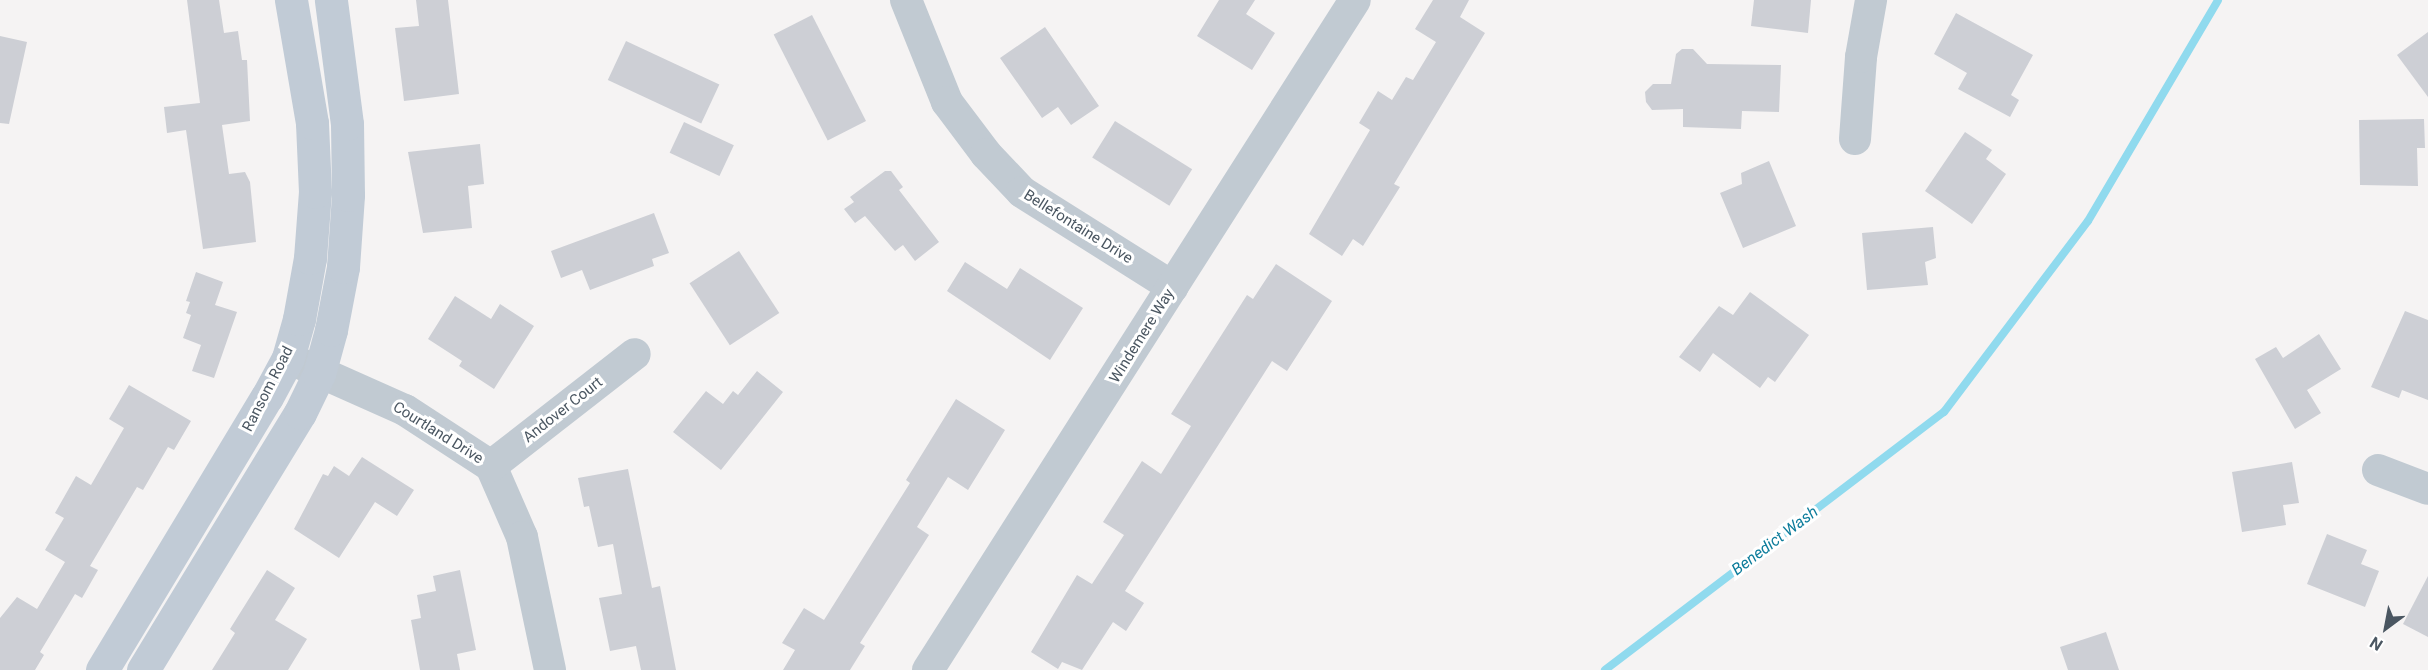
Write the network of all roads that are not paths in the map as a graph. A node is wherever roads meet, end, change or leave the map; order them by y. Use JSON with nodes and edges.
{"nodes":[{"id":1,"x":291,"y":0,"type":"edge"},
{"id":2,"x":331,"y":0,"type":"edge"},
{"id":3,"x":906,"y":0,"type":"edge"},
{"id":4,"x":1355,"y":0,"type":"edge"},
{"id":5,"x":1871,"y":0,"type":"edge"},
{"id":6,"x":1855,"y":140,"type":"dead end"},
{"id":7,"x":1173,"y":287,"type":"junction"},
{"id":8,"x":635,"y":354,"type":"dead end"},
{"id":9,"x":288,"y":358,"type":"junction"},
{"id":10,"x":319,"y":374,"type":"junction"},
{"id":11,"x":491,"y":466,"type":"junction"},
{"id":12,"x":2378,"y":470,"type":"dead end"},
{"id":13,"x":2428,"y":489,"type":"edge"},
{"id":14,"x":102,"y":670,"type":"edge"},
{"id":15,"x":143,"y":670,"type":"edge"},
{"id":16,"x":550,"y":670,"type":"edge"},
{"id":17,"x":928,"y":670,"type":"edge"}],
"edges":[{"from":1,"to":9,"type":"street","name":"Ransom Road"},
{"from":2,"to":10,"type":"street"},
{"from":3,"to":7,"type":"street","name":"Bellefontaine Drive"},
{"from":4,"to":7,"type":"street","name":"Windemere Way"},
{"from":5,"to":6,"type":"street"},
{"from":7,"to":17,"type":"street","name":"Windemere Way"},
{"from":8,"to":11,"type":"street","name":"Andover Court"},
{"from":9,"to":10,"type":"street","name":"Courtland Drive"},
{"from":9,"to":14,"type":"street","name":"Ransom Road"},
{"from":10,"to":11,"type":"street","name":"Courtland Drive"},
{"from":10,"to":15,"type":"street"},
{"from":11,"to":16,"type":"street","name":"Courtland Drive"},
{"from":12,"to":13,"type":"street"}]}
